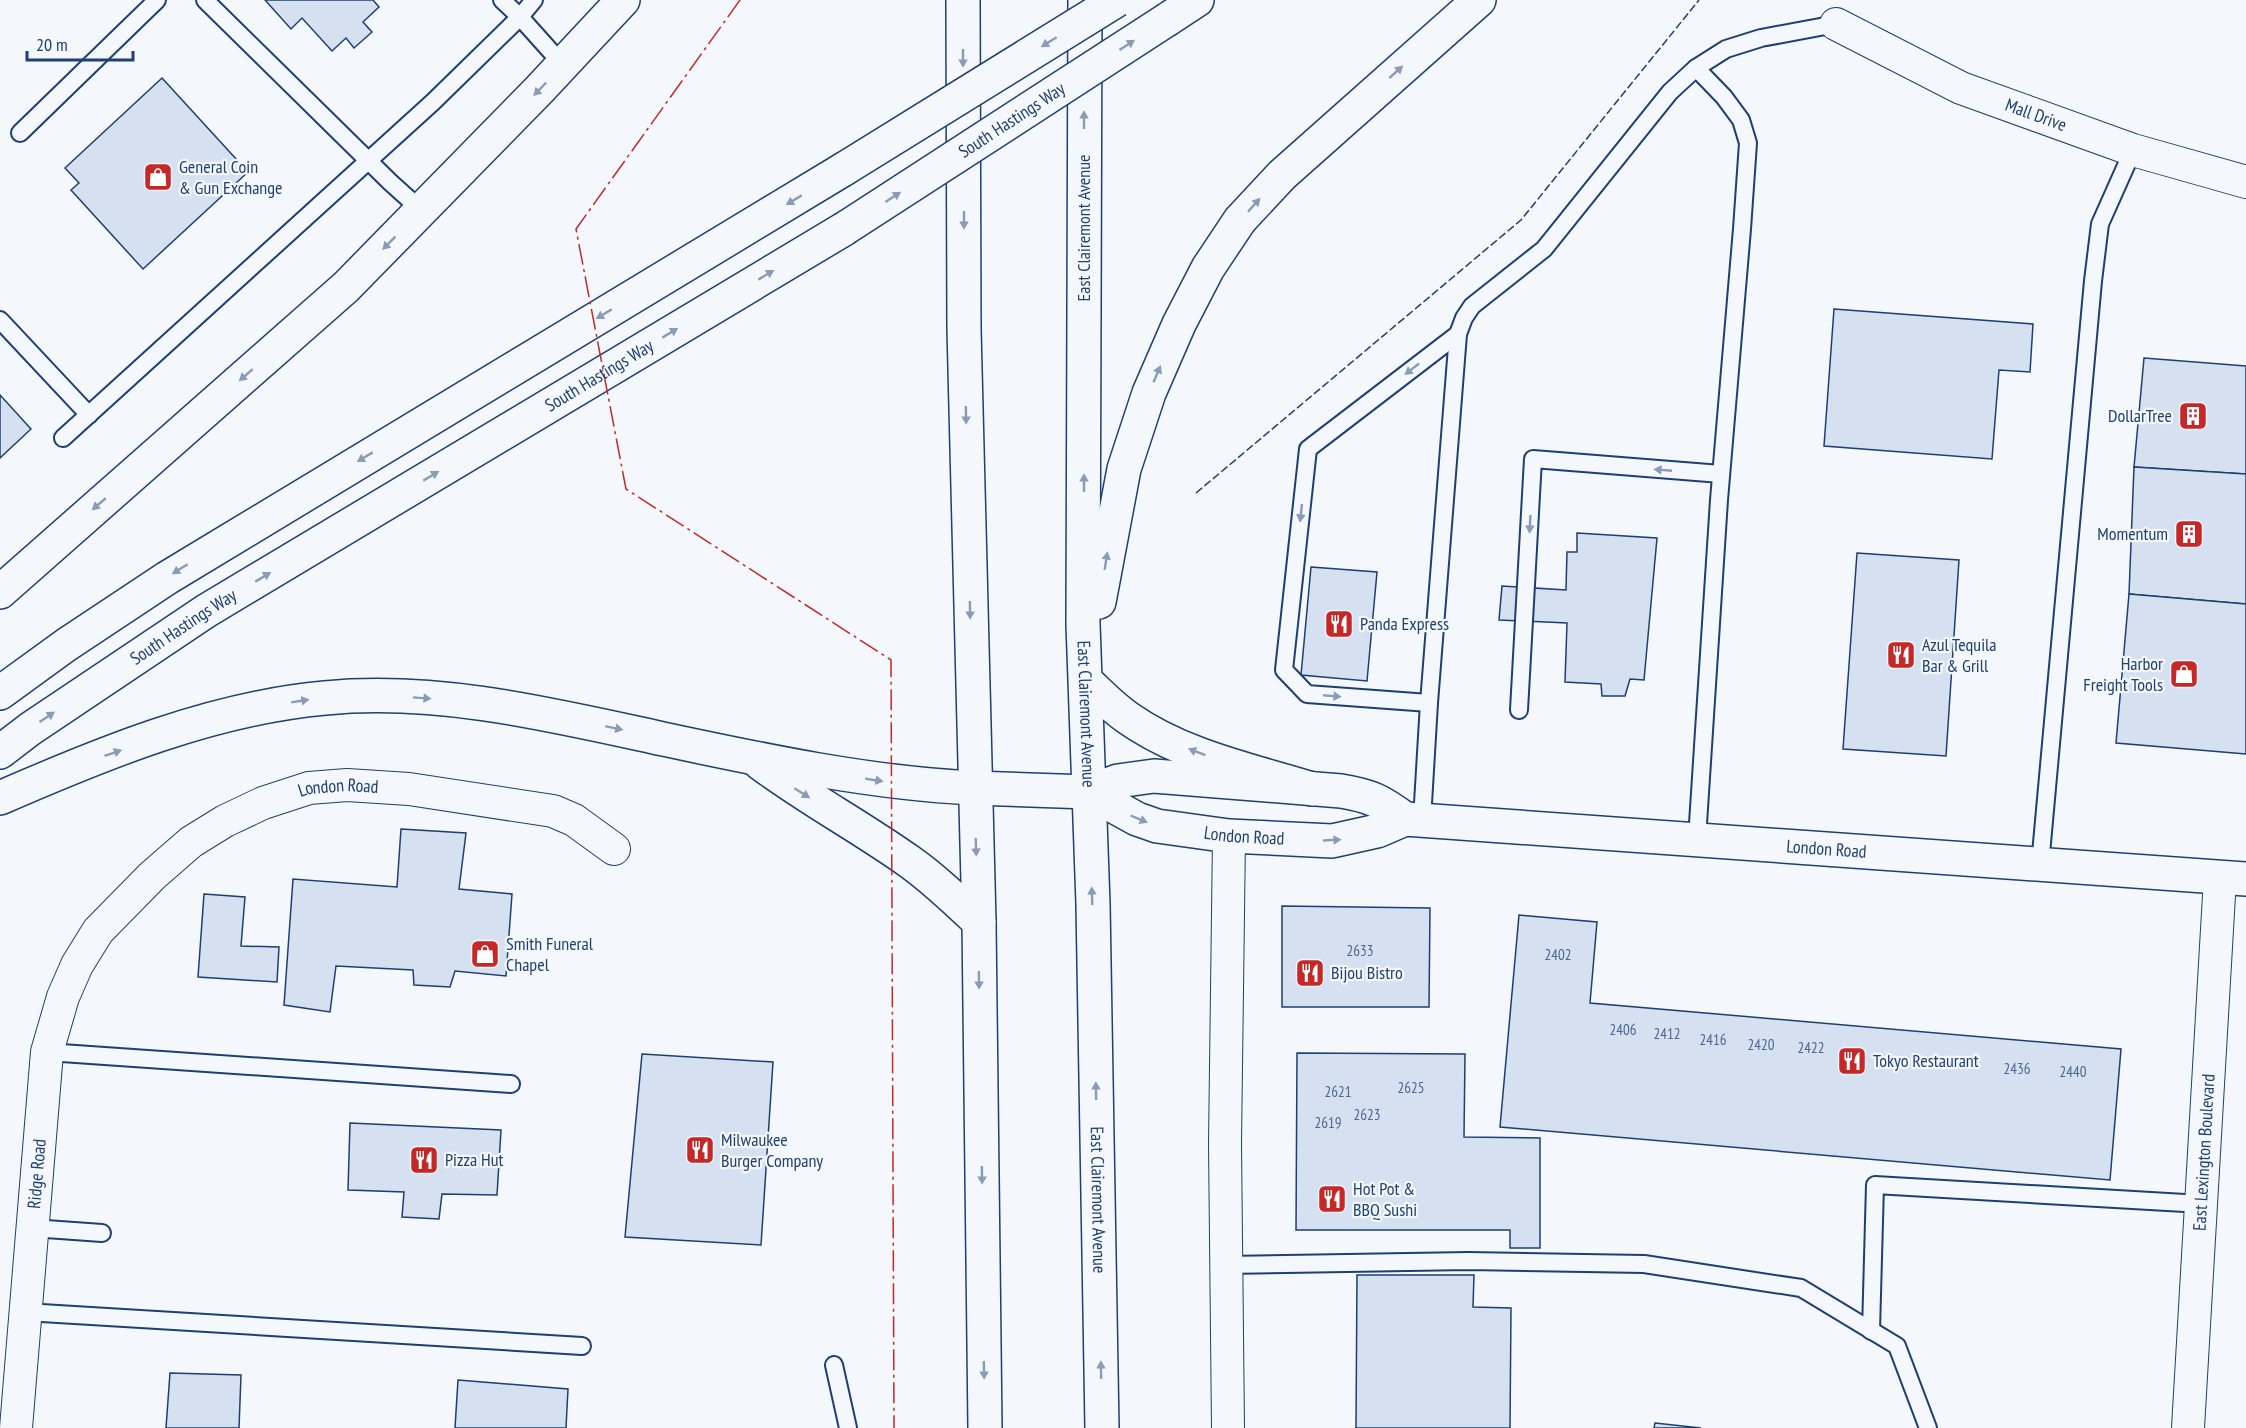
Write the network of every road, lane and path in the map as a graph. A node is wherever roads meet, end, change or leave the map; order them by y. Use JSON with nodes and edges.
{"nodes":[{"id":1,"x":157,"y":0,"type":"edge"},
{"id":2,"x":205,"y":0,"type":"edge"},
{"id":3,"x":502,"y":0,"type":"edge"},
{"id":4,"x":534,"y":0,"type":"edge"},
{"id":5,"x":623,"y":0,"type":"edge"},
{"id":6,"x":963,"y":0,"type":"edge"},
{"id":7,"x":1085,"y":0,"type":"edge"},
{"id":8,"x":1117,"y":0,"type":"edge"},
{"id":9,"x":1197,"y":0,"type":"edge"},
{"id":10,"x":1479,"y":0,"type":"edge"},
{"id":11,"x":520,"y":17,"type":"junction"},
{"id":12,"x":1836,"y":24,"type":"joint"},
{"id":13,"x":563,"y":65,"type":"junction"},
{"id":14,"x":1696,"y":68,"type":"junction"},
{"id":15,"x":20,"y":133,"type":"dead end"},
{"id":16,"x":2133,"y":150,"type":"junction"},
{"id":17,"x":368,"y":161,"type":"junction"},
{"id":18,"x":2246,"y":182,"type":"edge"},
{"id":19,"x":422,"y":210,"type":"junction"},
{"id":20,"x":0,"y":320,"type":"edge"},
{"id":21,"x":1458,"y":334,"type":"junction"},
{"id":22,"x":89,"y":415,"type":"junction"},
{"id":23,"x":63,"y":438,"type":"dead end"},
{"id":24,"x":1721,"y":474,"type":"junction"},
{"id":25,"x":0,"y":592,"type":"edge"},
{"id":26,"x":1086,"y":681,"type":"junction"},
{"id":27,"x":0,"y":693,"type":"edge"},
{"id":28,"x":1429,"y":704,"type":"junction"},
{"id":29,"x":1519,"y":710,"type":"dead end"},
{"id":30,"x":0,"y":752,"type":"edge"},
{"id":31,"x":754,"y":759,"type":"junction"},
{"id":32,"x":974,"y":788,"type":"junction"},
{"id":33,"x":1312,"y":789,"type":"junction"},
{"id":34,"x":1088,"y":792,"type":"junction"},
{"id":35,"x":0,"y":798,"type":"edge"},
{"id":36,"x":1414,"y":819,"type":"junction"},
{"id":37,"x":1229,"y":836,"type":"junction"},
{"id":38,"x":1697,"y":839,"type":"junction"},
{"id":39,"x":614,"y":849,"type":"dead end"},
{"id":40,"x":2040,"y":865,"type":"junction"},
{"id":41,"x":2233,"y":878,"type":"edge"},
{"id":42,"x":979,"y":922,"type":"junction"},
{"id":43,"x":98,"y":931,"type":"joint"},
{"id":44,"x":46,"y":1052,"type":"junction"},
{"id":45,"x":511,"y":1084,"type":"dead end"},
{"id":46,"x":2202,"y":1204,"type":"junction"},
{"id":47,"x":32,"y":1228,"type":"junction"},
{"id":48,"x":102,"y":1233,"type":"dead end"},
{"id":49,"x":1225,"y":1265,"type":"junction"},
{"id":50,"x":25,"y":1312,"type":"junction"},
{"id":51,"x":1871,"y":1331,"type":"junction"},
{"id":52,"x":0,"y":1335,"type":"edge"},
{"id":53,"x":582,"y":1346,"type":"dead end"},
{"id":54,"x":834,"y":1365,"type":"dead end"},
{"id":55,"x":16,"y":1428,"type":"edge"},
{"id":56,"x":848,"y":1428,"type":"edge"},
{"id":57,"x":985,"y":1428,"type":"edge"},
{"id":58,"x":1102,"y":1428,"type":"edge"},
{"id":59,"x":1228,"y":1428,"type":"edge"},
{"id":60,"x":1928,"y":1428,"type":"edge"},
{"id":61,"x":2188,"y":1428,"type":"edge"}],
"edges":[{"from":1,"to":15,"type":"lane"},
{"from":2,"to":17,"type":"lane"},
{"from":3,"to":11,"type":"lane"},
{"from":4,"to":11,"type":"lane"},
{"from":5,"to":13,"type":"main road"},
{"from":6,"to":32,"type":"main road","one_way":true},
{"from":26,"to":7,"type":"main road","name":"East Clairemont Avenue","one_way":true},
{"from":8,"to":27,"type":"main road","one_way":true,"bridge":true},
{"from":30,"to":9,"type":"main road","name":"South Hastings Way","one_way":true,"bridge":true},
{"from":26,"to":10,"type":"main road","one_way":true},
{"from":11,"to":13,"type":"lane"},
{"from":11,"to":17,"type":"lane"},
{"from":12,"to":14,"type":"lane"},
{"from":12,"to":16,"type":"street","name":"Mall Drive"},
{"from":13,"to":19,"type":"main road","one_way":true},
{"from":14,"to":21,"type":"lane"},
{"from":14,"to":24,"type":"lane"},
{"from":16,"to":18,"type":"street","name":"Mall Drive"},
{"from":16,"to":40,"type":"lane"},
{"from":17,"to":19,"type":"lane"},
{"from":17,"to":22,"type":"lane"},
{"from":19,"to":25,"type":"main road","one_way":true},
{"from":20,"to":22,"type":"lane"},
{"from":21,"to":28,"type":"lane"},
{"from":21,"to":28,"type":"lane","one_way":true},
{"from":22,"to":23,"type":"lane"},
{"from":24,"to":29,"type":"lane","one_way":true},
{"from":24,"to":38,"type":"lane"},
{"from":33,"to":26,"type":"main road","one_way":true},
{"from":26,"to":34,"type":"main road","name":"East Clairemont Avenue"},
{"from":28,"to":36,"type":"lane"},
{"from":31,"to":32,"type":"main road","name":"London Road","one_way":true},
{"from":35,"to":31,"type":"main road","name":"London Road","one_way":true},
{"from":31,"to":42,"type":"main road","one_way":true},
{"from":32,"to":34,"type":"main road","name":"London Road"},
{"from":32,"to":42,"type":"main road","one_way":true},
{"from":33,"to":34,"type":"main road","name":"London Road"},
{"from":33,"to":36,"type":"main road","name":"London Road"},
{"from":34,"to":37,"type":"main road","name":"London Road","one_way":true},
{"from":58,"to":34,"type":"main road","name":"East Clairemont Avenue","one_way":true},
{"from":37,"to":36,"type":"main road","name":"London Road","one_way":true},
{"from":36,"to":38,"type":"main road","name":"London Road"},
{"from":37,"to":49,"type":"street"},
{"from":38,"to":40,"type":"main road","name":"London Road"},
{"from":39,"to":43,"type":"street","name":"London Road"},
{"from":40,"to":41,"type":"main road","name":"London Road"},
{"from":41,"to":46,"type":"street","name":"East Lexington Boulevard"},
{"from":42,"to":57,"type":"main road","one_way":true},
{"from":43,"to":44,"type":"street","name":"Ridge Road"},
{"from":44,"to":45,"type":"lane"},
{"from":44,"to":47,"type":"street","name":"Ridge Road"},
{"from":46,"to":51,"type":"lane"},
{"from":46,"to":61,"type":"street","name":"East Lexington Boulevard"},
{"from":47,"to":48,"type":"lane"},
{"from":47,"to":50,"type":"street","name":"Ridge Road"},
{"from":49,"to":51,"type":"lane"},
{"from":49,"to":59,"type":"street"},
{"from":50,"to":52,"type":"street"},
{"from":50,"to":53,"type":"lane"},
{"from":50,"to":55,"type":"street","name":"Ridge Road"},
{"from":51,"to":60,"type":"lane"},
{"from":54,"to":56,"type":"lane"}]}
